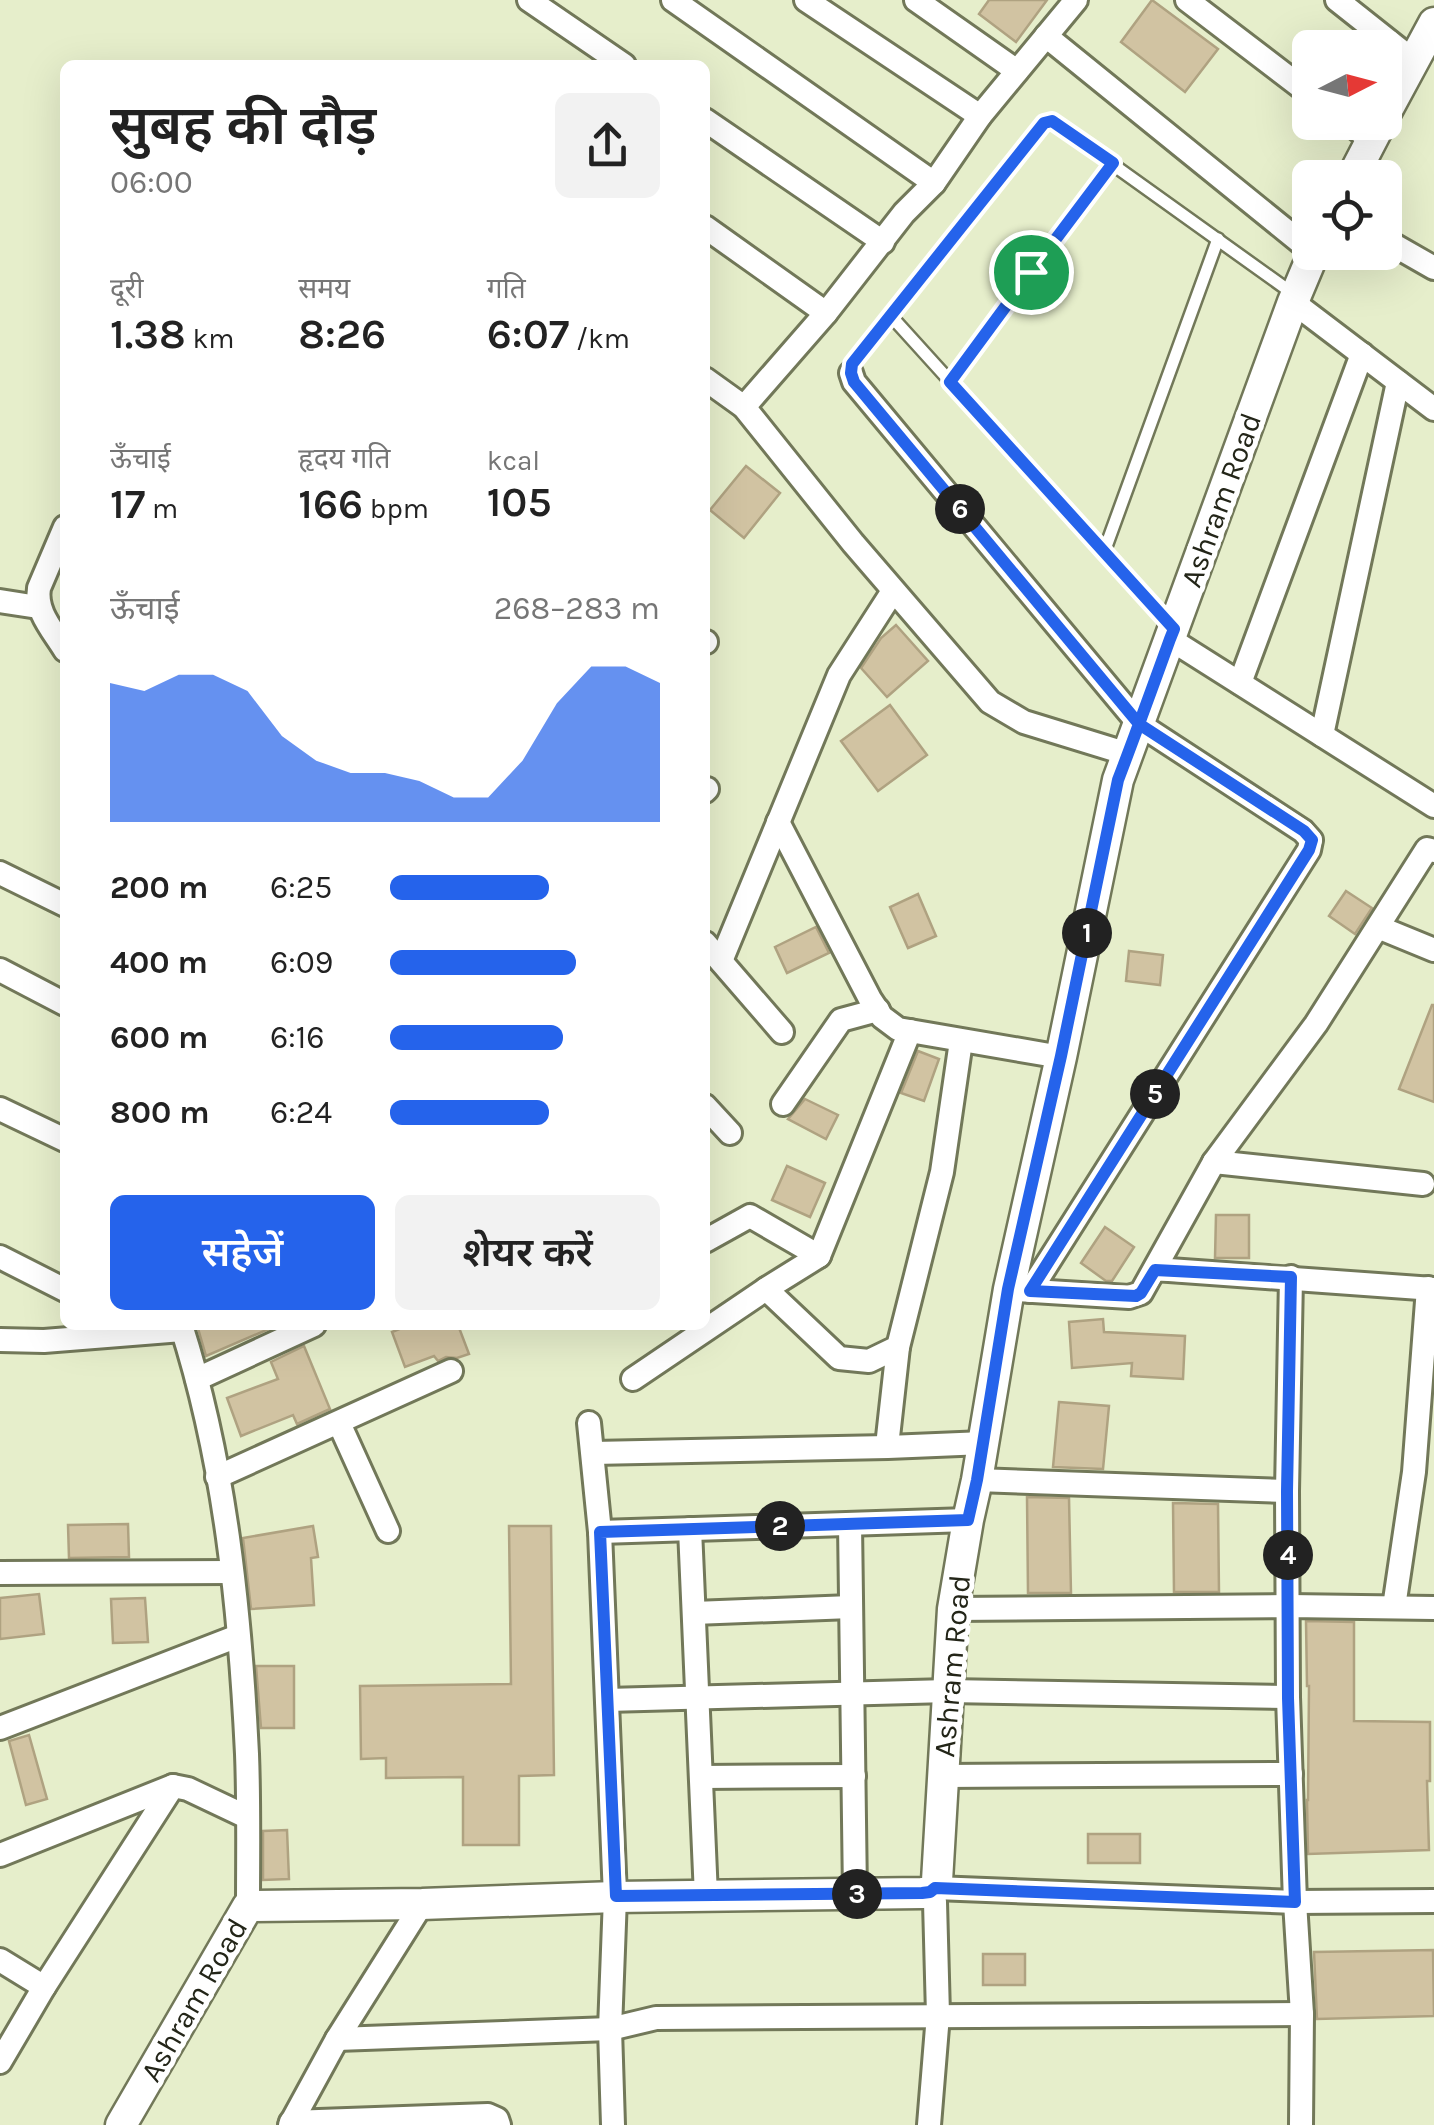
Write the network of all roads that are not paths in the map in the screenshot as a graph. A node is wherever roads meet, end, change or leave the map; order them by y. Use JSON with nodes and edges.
{"nodes":[{"id":1,"x":529,"y":0,"type":"edge"},
{"id":2,"x":673,"y":0,"type":"edge"},
{"id":3,"x":806,"y":0,"type":"edge"},
{"id":4,"x":916,"y":0,"type":"edge"},
{"id":5,"x":1076,"y":0,"type":"edge"},
{"id":6,"x":1186,"y":0,"type":"edge"},
{"id":7,"x":1338,"y":0,"type":"edge"},
{"id":8,"x":1434,"y":23,"type":"edge"},
{"id":9,"x":1046,"y":36,"type":"junction"},
{"id":10,"x":617,"y":60,"type":"edge"},
{"id":11,"x":1414,"y":61,"type":"junction"},
{"id":12,"x":1018,"y":71,"type":"junction"},
{"id":13,"x":1402,"y":79,"type":"edge"},
{"id":14,"x":1292,"y":80,"type":"edge"},
{"id":15,"x":980,"y":116,"type":"junction"},
{"id":16,"x":710,"y":123,"type":"edge"},
{"id":17,"x":1113,"y":163,"type":"junction"},
{"id":18,"x":934,"y":183,"type":"junction"},
{"id":19,"x":710,"y":231,"type":"edge"},
{"id":20,"x":1292,"y":235,"type":"edge"},
{"id":21,"x":1218,"y":239,"type":"junction"},
{"id":22,"x":883,"y":242,"type":"junction"},
{"id":23,"x":1402,"y":250,"type":"edge"},
{"id":24,"x":1434,"y":268,"type":"edge"},
{"id":25,"x":1306,"y":270,"type":"edge"},
{"id":26,"x":1294,"y":298,"type":"junction"},
{"id":27,"x":826,"y":313,"type":"junction"},
{"id":28,"x":891,"y":316,"type":"junction"},
{"id":29,"x":1362,"y":354,"type":"junction"},
{"id":30,"x":851,"y":373,"type":"joint"},
{"id":31,"x":950,"y":382,"type":"junction"},
{"id":32,"x":1398,"y":382,"type":"junction"},
{"id":33,"x":710,"y":383,"type":"edge"},
{"id":34,"x":744,"y":407,"type":"junction"},
{"id":35,"x":1434,"y":409,"type":"edge"},
{"id":36,"x":60,"y":539,"type":"edge"},
{"id":37,"x":1104,"y":552,"type":"junction"},
{"id":38,"x":893,"y":591,"type":"junction"},
{"id":39,"x":0,"y":601,"type":"edge"},
{"id":40,"x":38,"y":607,"type":"junction"},
{"id":41,"x":1172,"y":634,"type":"junction"},
{"id":42,"x":60,"y":642,"type":"edge"},
{"id":43,"x":1240,"y":683,"type":"junction"},
{"id":44,"x":1139,"y":724,"type":"junction"},
{"id":45,"x":1322,"y":735,"type":"junction"},
{"id":46,"x":1128,"y":754,"type":"junction"},
{"id":47,"x":1434,"y":806,"type":"edge"},
{"id":48,"x":778,"y":822,"type":"junction"},
{"id":49,"x":1432,"y":845,"type":"edge"},
{"id":50,"x":0,"y":873,"type":"edge"},
{"id":51,"x":60,"y":903,"type":"edge"},
{"id":52,"x":1378,"y":927,"type":"junction"},
{"id":53,"x":710,"y":949,"type":"edge"},
{"id":54,"x":1434,"y":950,"type":"edge"},
{"id":55,"x":721,"y":961,"type":"junction"},
{"id":56,"x":0,"y":970,"type":"edge"},
{"id":57,"x":60,"y":1001,"type":"edge"},
{"id":58,"x":878,"y":1010,"type":"junction"},
{"id":59,"x":782,"y":1032,"type":"dead end"},
{"id":60,"x":910,"y":1032,"type":"junction"},
{"id":61,"x":962,"y":1041,"type":"junction"},
{"id":62,"x":1061,"y":1056,"type":"junction"},
{"id":63,"x":782,"y":1104,"type":"dead end"},
{"id":64,"x":0,"y":1109,"type":"edge"},
{"id":65,"x":710,"y":1111,"type":"edge"},
{"id":66,"x":730,"y":1133,"type":"dead end"},
{"id":67,"x":60,"y":1138,"type":"edge"},
{"id":68,"x":1214,"y":1162,"type":"junction"},
{"id":69,"x":1424,"y":1184,"type":"dead end"},
{"id":70,"x":710,"y":1238,"type":"edge"},
{"id":71,"x":819,"y":1256,"type":"junction"},
{"id":72,"x":0,"y":1257,"type":"edge"},
{"id":73,"x":1155,"y":1270,"type":"junction"},
{"id":74,"x":1291,"y":1277,"type":"junction"},
{"id":75,"x":60,"y":1287,"type":"edge"},
{"id":76,"x":1431,"y":1288,"type":"edge"},
{"id":77,"x":766,"y":1289,"type":"junction"},
{"id":78,"x":1019,"y":1290,"type":"junction"},
{"id":79,"x":710,"y":1327,"type":"edge"},
{"id":80,"x":126,"y":1330,"type":"edge"},
{"id":81,"x":182,"y":1330,"type":"edge"},
{"id":82,"x":303,"y":1330,"type":"edge"},
{"id":83,"x":705,"y":1330,"type":"edge"},
{"id":84,"x":0,"y":1340,"type":"edge"},
{"id":85,"x":898,"y":1348,"type":"junction"},
{"id":86,"x":451,"y":1371,"type":"dead end"},
{"id":87,"x":197,"y":1379,"type":"junction"},
{"id":88,"x":633,"y":1379,"type":"dead end"},
{"id":89,"x":339,"y":1423,"type":"junction"},
{"id":90,"x":589,"y":1423,"type":"dead end"},
{"id":91,"x":984,"y":1442,"type":"junction"},
{"id":92,"x":886,"y":1446,"type":"junction"},
{"id":93,"x":593,"y":1454,"type":"junction"},
{"id":94,"x":217,"y":1477,"type":"junction"},
{"id":95,"x":977,"y":1480,"type":"junction"},
{"id":96,"x":1287,"y":1491,"type":"junction"},
{"id":97,"x":968,"y":1520,"type":"junction"},
{"id":98,"x":850,"y":1524,"type":"junction"},
{"id":99,"x":690,"y":1529,"type":"junction"},
{"id":100,"x":388,"y":1530,"type":"dead end"},
{"id":101,"x":600,"y":1532,"type":"junction"},
{"id":102,"x":232,"y":1572,"type":"junction"},
{"id":103,"x":0,"y":1573,"type":"edge"},
{"id":104,"x":1289,"y":1606,"type":"junction"},
{"id":105,"x":851,"y":1607,"type":"junction"},
{"id":106,"x":1394,"y":1607,"type":"junction"},
{"id":107,"x":953,"y":1608,"type":"junction"},
{"id":108,"x":1434,"y":1608,"type":"edge"},
{"id":109,"x":694,"y":1613,"type":"junction"},
{"id":110,"x":238,"y":1636,"type":"junction"},
{"id":111,"x":948,"y":1691,"type":"junction"},
{"id":112,"x":852,"y":1694,"type":"junction"},
{"id":113,"x":698,"y":1698,"type":"junction"},
{"id":114,"x":1288,"y":1698,"type":"junction"},
{"id":115,"x":607,"y":1700,"type":"junction"},
{"id":116,"x":0,"y":1728,"type":"edge"},
{"id":117,"x":1291,"y":1774,"type":"junction"},
{"id":118,"x":854,"y":1776,"type":"junction"},
{"id":119,"x":943,"y":1776,"type":"junction"},
{"id":120,"x":701,"y":1777,"type":"junction"},
{"id":121,"x":173,"y":1786,"type":"junction"},
{"id":122,"x":248,"y":1817,"type":"junction"},
{"id":123,"x":0,"y":1855,"type":"edge"},
{"id":124,"x":933,"y":1889,"type":"junction"},
{"id":125,"x":855,"y":1894,"type":"junction"},
{"id":126,"x":616,"y":1896,"type":"junction"},
{"id":127,"x":706,"y":1896,"type":"junction"},
{"id":128,"x":1434,"y":1901,"type":"edge"},
{"id":129,"x":1295,"y":1902,"type":"junction"},
{"id":130,"x":422,"y":1904,"type":"junction"},
{"id":131,"x":248,"y":1906,"type":"junction"},
{"id":132,"x":0,"y":1960,"type":"edge"},
{"id":133,"x":44,"y":1987,"type":"junction"},
{"id":134,"x":1302,"y":2014,"type":"junction"},
{"id":135,"x":938,"y":2016,"type":"junction"},
{"id":136,"x":610,"y":2028,"type":"junction"},
{"id":137,"x":337,"y":2039,"type":"junction"},
{"id":138,"x":0,"y":2062,"type":"edge"},
{"id":139,"x":291,"y":2124,"type":"edge"},
{"id":140,"x":121,"y":2125,"type":"edge"},
{"id":141,"x":499,"y":2125,"type":"edge"},
{"id":142,"x":613,"y":2125,"type":"edge"},
{"id":143,"x":929,"y":2125,"type":"edge"},
{"id":144,"x":1300,"y":2125,"type":"edge"}],
"edges":[{"from":1,"to":10,"type":"street"},
{"from":2,"to":18,"type":"street"},
{"from":3,"to":15,"type":"street"},
{"from":4,"to":12,"type":"street"},
{"from":5,"to":9,"type":"street"},
{"from":6,"to":14,"type":"street"},
{"from":7,"to":11,"type":"street"},
{"from":8,"to":11,"type":"street"},
{"from":9,"to":12,"type":"street"},
{"from":9,"to":20,"type":"street"},
{"from":11,"to":13,"type":"street"},
{"from":12,"to":15,"type":"street"},
{"from":15,"to":18,"type":"street"},
{"from":16,"to":22,"type":"street"},
{"from":17,"to":21,"type":"lane"},
{"from":17,"to":28,"type":"lane"},
{"from":17,"to":31,"type":"lane"},
{"from":18,"to":22,"type":"street"},
{"from":19,"to":27,"type":"street"},
{"from":21,"to":26,"type":"lane"},
{"from":21,"to":37,"type":"lane"},
{"from":22,"to":27,"type":"street"},
{"from":23,"to":24,"type":"street"},
{"from":25,"to":26,"type":"street","name":"Ashram Road"},
{"from":26,"to":29,"type":"street"},
{"from":26,"to":41,"type":"street","name":"Ashram Road"},
{"from":27,"to":34,"type":"street"},
{"from":28,"to":30,"type":"lane"},
{"from":28,"to":31,"type":"lane"},
{"from":29,"to":32,"type":"street"},
{"from":29,"to":43,"type":"street"},
{"from":30,"to":44,"type":"street"},
{"from":31,"to":37,"type":"lane"},
{"from":32,"to":35,"type":"street"},
{"from":32,"to":45,"type":"street"},
{"from":33,"to":34,"type":"street"},
{"from":34,"to":38,"type":"street"},
{"from":36,"to":40,"type":"street"},
{"from":37,"to":41,"type":"lane"},
{"from":38,"to":46,"type":"street"},
{"from":38,"to":48,"type":"street"},
{"from":39,"to":40,"type":"street"},
{"from":40,"to":42,"type":"street"},
{"from":41,"to":43,"type":"street"},
{"from":41,"to":44,"type":"street","name":"Ashram Road"},
{"from":43,"to":45,"type":"street"},
{"from":44,"to":46,"type":"street","name":"Ashram Road"},
{"from":44,"to":78,"type":"street"},
{"from":45,"to":47,"type":"street"},
{"from":46,"to":62,"type":"street","name":"Ashram Road"},
{"from":48,"to":55,"type":"street"},
{"from":48,"to":58,"type":"street"},
{"from":49,"to":52,"type":"street"},
{"from":50,"to":51,"type":"street"},
{"from":52,"to":54,"type":"street"},
{"from":52,"to":68,"type":"street"},
{"from":53,"to":55,"type":"street"},
{"from":55,"to":59,"type":"street"},
{"from":56,"to":57,"type":"street"},
{"from":58,"to":60,"type":"street"},
{"from":58,"to":63,"type":"street"},
{"from":60,"to":61,"type":"street"},
{"from":60,"to":71,"type":"street"},
{"from":61,"to":62,"type":"street"},
{"from":61,"to":85,"type":"street"},
{"from":62,"to":78,"type":"street","name":"Ashram Road"},
{"from":64,"to":67,"type":"street"},
{"from":65,"to":66,"type":"street"},
{"from":68,"to":69,"type":"street"},
{"from":68,"to":73,"type":"street"},
{"from":70,"to":71,"type":"street"},
{"from":71,"to":77,"type":"street"},
{"from":72,"to":75,"type":"street"},
{"from":73,"to":74,"type":"street"},
{"from":73,"to":78,"type":"street"},
{"from":74,"to":76,"type":"street"},
{"from":74,"to":96,"type":"street"},
{"from":76,"to":106,"type":"street"},
{"from":77,"to":79,"type":"street"},
{"from":77,"to":85,"type":"street"},
{"from":78,"to":91,"type":"street","name":"Ashram Road"},
{"from":80,"to":84,"type":"street"},
{"from":81,"to":87,"type":"street"},
{"from":82,"to":87,"type":"street"},
{"from":83,"to":88,"type":"street"},
{"from":85,"to":92,"type":"street"},
{"from":86,"to":89,"type":"street"},
{"from":87,"to":94,"type":"street"},
{"from":89,"to":94,"type":"street"},
{"from":89,"to":100,"type":"street"},
{"from":90,"to":93,"type":"street"},
{"from":91,"to":92,"type":"street"},
{"from":91,"to":95,"type":"street","name":"Ashram Road"},
{"from":92,"to":93,"type":"street"},
{"from":93,"to":101,"type":"street"},
{"from":94,"to":102,"type":"street"},
{"from":95,"to":96,"type":"street"},
{"from":95,"to":97,"type":"street","name":"Ashram Road"},
{"from":96,"to":104,"type":"street"},
{"from":97,"to":98,"type":"street"},
{"from":97,"to":107,"type":"street","name":"Ashram Road"},
{"from":98,"to":99,"type":"street"},
{"from":98,"to":105,"type":"street"},
{"from":99,"to":101,"type":"street"},
{"from":99,"to":109,"type":"street"},
{"from":101,"to":115,"type":"street"},
{"from":102,"to":103,"type":"street"},
{"from":102,"to":110,"type":"street"},
{"from":104,"to":106,"type":"street"},
{"from":104,"to":107,"type":"street"},
{"from":104,"to":114,"type":"street"},
{"from":105,"to":109,"type":"street"},
{"from":105,"to":112,"type":"street"},
{"from":106,"to":108,"type":"street"},
{"from":107,"to":111,"type":"street","name":"Ashram Road"},
{"from":109,"to":113,"type":"street"},
{"from":110,"to":116,"type":"street"},
{"from":110,"to":122,"type":"street"},
{"from":111,"to":112,"type":"street"},
{"from":111,"to":114,"type":"street"},
{"from":111,"to":119,"type":"street","name":"Ashram Road"},
{"from":112,"to":113,"type":"street"},
{"from":112,"to":118,"type":"street"},
{"from":113,"to":115,"type":"street"},
{"from":113,"to":120,"type":"street"},
{"from":114,"to":117,"type":"street"},
{"from":115,"to":126,"type":"street"},
{"from":117,"to":119,"type":"street"},
{"from":117,"to":129,"type":"street"},
{"from":118,"to":120,"type":"street"},
{"from":118,"to":125,"type":"street"},
{"from":119,"to":124,"type":"street","name":"Ashram Road"},
{"from":120,"to":127,"type":"street"},
{"from":121,"to":122,"type":"street"},
{"from":121,"to":123,"type":"street"},
{"from":121,"to":133,"type":"street"},
{"from":122,"to":131,"type":"street"},
{"from":124,"to":125,"type":"street","name":"Ashram Road"},
{"from":124,"to":129,"type":"street"},
{"from":124,"to":135,"type":"street"},
{"from":125,"to":127,"type":"street","name":"Ashram Road"},
{"from":126,"to":127,"type":"street","name":"Ashram Road"},
{"from":126,"to":130,"type":"street","name":"Ashram Road"},
{"from":126,"to":136,"type":"street"},
{"from":128,"to":129,"type":"street"},
{"from":129,"to":134,"type":"street"},
{"from":130,"to":131,"type":"street","name":"Ashram Road"},
{"from":130,"to":137,"type":"street"},
{"from":131,"to":140,"type":"street","name":"Ashram Road"},
{"from":132,"to":133,"type":"street"},
{"from":133,"to":138,"type":"street"},
{"from":134,"to":135,"type":"street"},
{"from":134,"to":144,"type":"street"},
{"from":135,"to":136,"type":"street"},
{"from":135,"to":143,"type":"street"},
{"from":136,"to":137,"type":"street"},
{"from":136,"to":142,"type":"street"},
{"from":137,"to":139,"type":"street"},
{"from":139,"to":141,"type":"street"}]}
